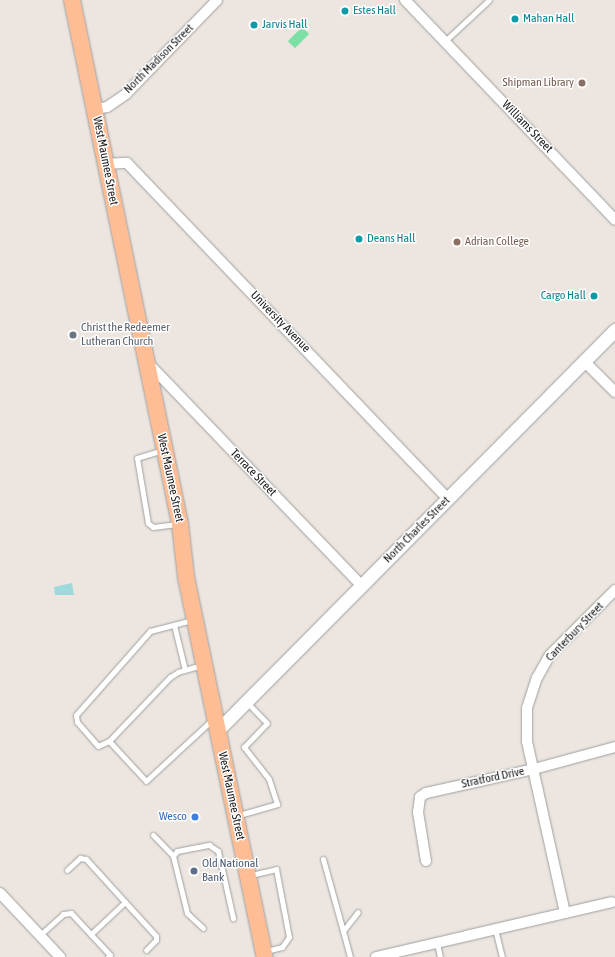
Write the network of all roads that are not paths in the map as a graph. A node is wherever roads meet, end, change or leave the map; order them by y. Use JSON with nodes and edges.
{"nodes":[{"id":1,"x":72,"y":0,"type":"edge"},
{"id":2,"x":217,"y":0,"type":"edge"},
{"id":3,"x":405,"y":0,"type":"edge"},
{"id":4,"x":489,"y":0,"type":"edge"},
{"id":5,"x":445,"y":41,"type":"junction"},
{"id":6,"x":95,"y":109,"type":"junction"},
{"id":7,"x":105,"y":164,"type":"junction"},
{"id":8,"x":615,"y":220,"type":"edge"},
{"id":9,"x":615,"y":330,"type":"edge"},
{"id":10,"x":144,"y":360,"type":"junction"},
{"id":11,"x":584,"y":361,"type":"junction"},
{"id":12,"x":615,"y":392,"type":"edge"},
{"id":13,"x":164,"y":450,"type":"junction"},
{"id":14,"x":448,"y":499,"type":"junction"},
{"id":15,"x":180,"y":524,"type":"junction"},
{"id":16,"x":362,"y":586,"type":"junction"},
{"id":17,"x":615,"y":590,"type":"edge"},
{"id":18,"x":195,"y":620,"type":"junction"},
{"id":19,"x":174,"y":625,"type":"junction"},
{"id":20,"x":204,"y":664,"type":"junction"},
{"id":21,"x":185,"y":670,"type":"junction"},
{"id":22,"x":247,"y":702,"type":"junction"},
{"id":23,"x":216,"y":724,"type":"junction"},
{"id":24,"x":109,"y":741,"type":"junction"},
{"id":25,"x":615,"y":747,"type":"edge"},
{"id":26,"x":534,"y":769,"type":"junction"},
{"id":27,"x":236,"y":816,"type":"junction"},
{"id":28,"x":153,"y":835,"type":"dead end"},
{"id":29,"x":173,"y":856,"type":"junction"},
{"id":30,"x":323,"y":859,"type":"dead end"},
{"id":31,"x":426,"y":861,"type":"dead end"},
{"id":32,"x":67,"y":870,"type":"dead end"},
{"id":33,"x":248,"y":876,"type":"junction"},
{"id":34,"x":0,"y":893,"type":"edge"},
{"id":35,"x":125,"y":902,"type":"junction"},
{"id":36,"x":613,"y":902,"type":"edge"},
{"id":37,"x":358,"y":912,"type":"dead end"},
{"id":38,"x":565,"y":913,"type":"junction"},
{"id":39,"x":233,"y":918,"type":"dead end"},
{"id":40,"x":203,"y":928,"type":"dead end"},
{"id":41,"x":495,"y":929,"type":"junction"},
{"id":42,"x":343,"y":931,"type":"junction"},
{"id":43,"x":91,"y":934,"type":"junction"},
{"id":44,"x":40,"y":935,"type":"junction"},
{"id":45,"x":437,"y":943,"type":"junction"},
{"id":46,"x":146,"y":950,"type":"dead end"},
{"id":47,"x":264,"y":954,"type":"edge"},
{"id":48,"x":109,"y":956,"type":"edge"},
{"id":49,"x":60,"y":957,"type":"edge"},
{"id":50,"x":350,"y":957,"type":"edge"},
{"id":51,"x":376,"y":957,"type":"edge"},
{"id":52,"x":440,"y":957,"type":"edge"},
{"id":53,"x":502,"y":957,"type":"edge"}],
"edges":[{"from":1,"to":6,"type":"main road","name":"West Maumee Street"},
{"from":2,"to":6,"type":"street","name":"North Madison Street"},
{"from":3,"to":5,"type":"street","name":"Williams Street"},
{"from":4,"to":5,"type":"lane"},
{"from":5,"to":8,"type":"street","name":"Williams Street"},
{"from":6,"to":7,"type":"main road","name":"West Maumee Street"},
{"from":7,"to":10,"type":"main road","name":"West Maumee Street"},
{"from":7,"to":14,"type":"street","name":"University Avenue"},
{"from":9,"to":11,"type":"street","name":"North Charles Street"},
{"from":10,"to":13,"type":"main road","name":"West Maumee Street"},
{"from":10,"to":16,"type":"street","name":"Terrace Street"},
{"from":11,"to":12,"type":"street"},
{"from":11,"to":14,"type":"street","name":"North Charles Street"},
{"from":13,"to":15,"type":"main road","name":"West Maumee Street"},
{"from":13,"to":15,"type":"lane"},
{"from":14,"to":16,"type":"street","name":"North Charles Street"},
{"from":15,"to":18,"type":"main road","name":"West Maumee Street"},
{"from":16,"to":22,"type":"street","name":"North Charles Street"},
{"from":17,"to":26,"type":"street","name":"Canterbury Street"},
{"from":18,"to":19,"type":"lane"},
{"from":18,"to":20,"type":"main road","name":"West Maumee Street"},
{"from":19,"to":21,"type":"lane"},
{"from":19,"to":24,"type":"lane"},
{"from":20,"to":21,"type":"lane"},
{"from":20,"to":23,"type":"main road","name":"West Maumee Street"},
{"from":21,"to":24,"type":"lane"},
{"from":22,"to":23,"type":"street","name":"North Charles Street"},
{"from":22,"to":27,"type":"lane"},
{"from":23,"to":24,"type":"lane"},
{"from":23,"to":27,"type":"main road","name":"West Maumee Street"},
{"from":25,"to":26,"type":"street"},
{"from":26,"to":31,"type":"street","name":"Stratford Drive"},
{"from":26,"to":38,"type":"street","name":"Stratford Drive"},
{"from":27,"to":33,"type":"main road","name":"West Maumee Street"},
{"from":28,"to":29,"type":"lane"},
{"from":29,"to":39,"type":"lane"},
{"from":29,"to":40,"type":"lane"},
{"from":30,"to":42,"type":"lane"},
{"from":32,"to":35,"type":"lane"},
{"from":33,"to":47,"type":"main road","name":"West Maumee Street"},
{"from":33,"to":47,"type":"lane"},
{"from":34,"to":44,"type":"street"},
{"from":35,"to":43,"type":"lane"},
{"from":35,"to":46,"type":"lane"},
{"from":36,"to":38,"type":"street"},
{"from":37,"to":42,"type":"lane"},
{"from":38,"to":41,"type":"street"},
{"from":41,"to":45,"type":"street"},
{"from":41,"to":53,"type":"lane"},
{"from":42,"to":50,"type":"lane"},
{"from":43,"to":44,"type":"lane"},
{"from":43,"to":48,"type":"lane"},
{"from":44,"to":49,"type":"street"},
{"from":45,"to":51,"type":"street"},
{"from":45,"to":52,"type":"lane"}]}
